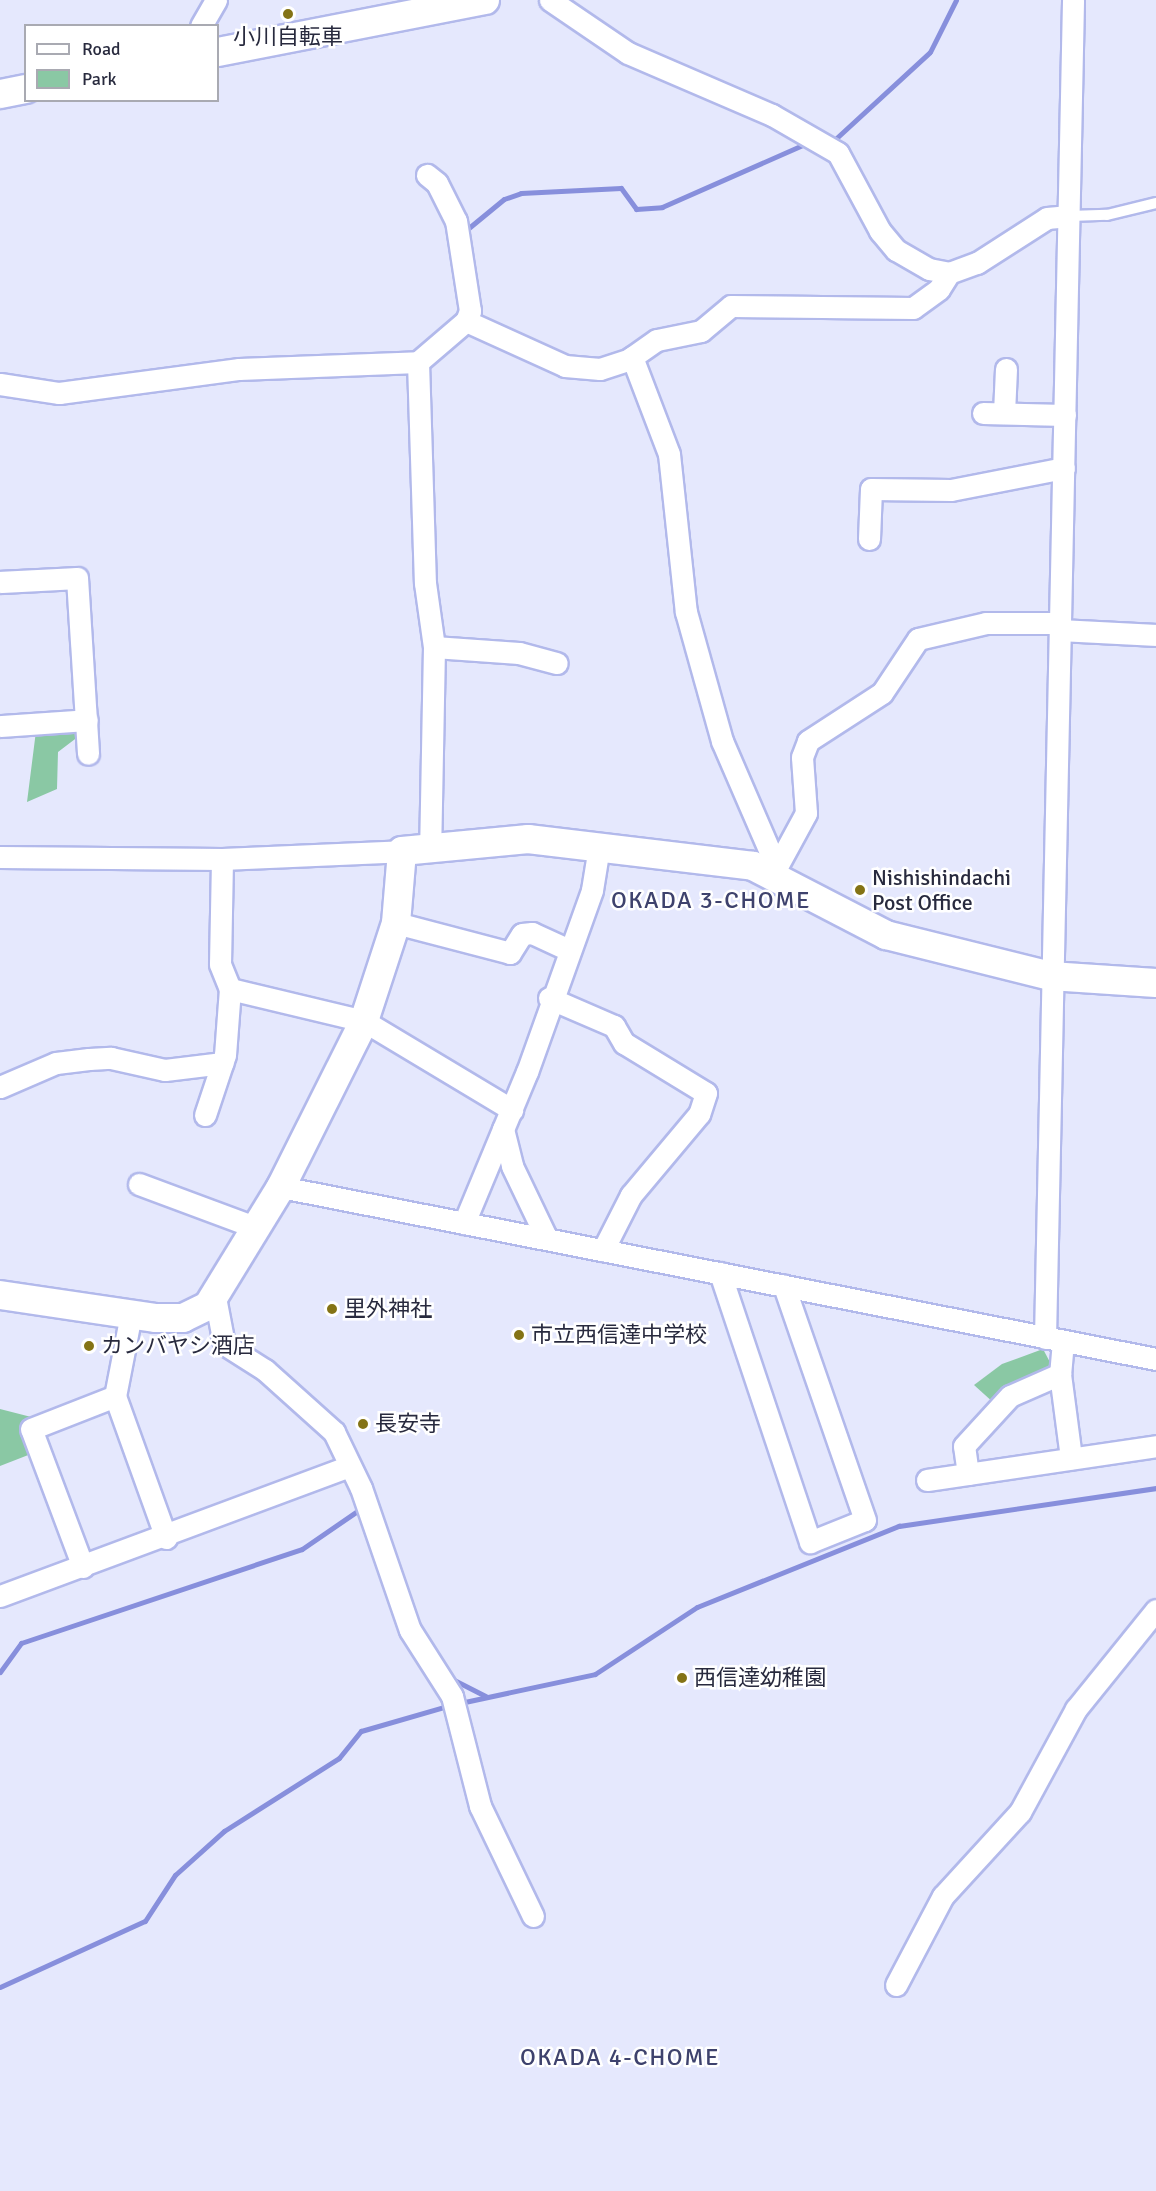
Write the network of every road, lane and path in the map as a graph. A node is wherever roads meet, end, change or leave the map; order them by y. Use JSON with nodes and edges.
{"nodes":[{"id":1,"x":216,"y":0,"type":"edge"},
{"id":2,"x":485,"y":0,"type":"edge"},
{"id":3,"x":550,"y":0,"type":"edge"},
{"id":4,"x":1073,"y":0,"type":"edge"},
{"id":5,"x":202,"y":24,"type":"edge"},
{"id":6,"x":220,"y":47,"type":"edge"},
{"id":7,"x":24,"y":89,"type":"edge"},
{"id":8,"x":0,"y":94,"type":"edge"},
{"id":9,"x":427,"y":175,"type":"dead end"},
{"id":10,"x":1156,"y":203,"type":"edge"},
{"id":11,"x":1069,"y":216,"type":"junction"},
{"id":12,"x":949,"y":273,"type":"junction"},
{"id":13,"x":466,"y":321,"type":"junction"},
{"id":14,"x":632,"y":357,"type":"junction"},
{"id":15,"x":418,"y":362,"type":"junction"},
{"id":16,"x":1006,"y":369,"type":"dead end"},
{"id":17,"x":0,"y":384,"type":"edge"},
{"id":18,"x":983,"y":413,"type":"dead end"},
{"id":19,"x":1004,"y":413,"type":"junction"},
{"id":20,"x":1065,"y":415,"type":"junction"},
{"id":21,"x":1064,"y":468,"type":"junction"},
{"id":22,"x":869,"y":539,"type":"dead end"},
{"id":23,"x":0,"y":582,"type":"edge"},
{"id":24,"x":1060,"y":626,"type":"junction"},
{"id":25,"x":1156,"y":635,"type":"edge"},
{"id":26,"x":434,"y":647,"type":"junction"},
{"id":27,"x":557,"y":663,"type":"dead end"},
{"id":28,"x":87,"y":720,"type":"junction"},
{"id":29,"x":0,"y":726,"type":"edge"},
{"id":30,"x":88,"y":754,"type":"dead end"},
{"id":31,"x":598,"y":847,"type":"junction"},
{"id":32,"x":430,"y":848,"type":"junction"},
{"id":33,"x":402,"y":851,"type":"junction"},
{"id":34,"x":0,"y":857,"type":"edge"},
{"id":35,"x":222,"y":859,"type":"junction"},
{"id":36,"x":775,"y":869,"type":"junction"},
{"id":37,"x":396,"y":923,"type":"junction"},
{"id":38,"x":569,"y":950,"type":"junction"},
{"id":39,"x":1050,"y":976,"type":"junction"},
{"id":40,"x":1156,"y":983,"type":"edge"},
{"id":41,"x":230,"y":989,"type":"junction"},
{"id":42,"x":549,"y":998,"type":"junction"},
{"id":43,"x":364,"y":1021,"type":"junction"},
{"id":44,"x":223,"y":1063,"type":"junction"},
{"id":45,"x":0,"y":1087,"type":"edge"},
{"id":46,"x":205,"y":1115,"type":"dead end"},
{"id":47,"x":507,"y":1120,"type":"junction"},
{"id":48,"x":139,"y":1184,"type":"dead end"},
{"id":49,"x":281,"y":1187,"type":"junction"},
{"id":50,"x":464,"y":1223,"type":"junction"},
{"id":51,"x":257,"y":1228,"type":"junction"},
{"id":52,"x":547,"y":1239,"type":"junction"},
{"id":53,"x":603,"y":1250,"type":"junction"},
{"id":54,"x":720,"y":1273,"type":"junction"},
{"id":55,"x":784,"y":1286,"type":"junction"},
{"id":56,"x":0,"y":1295,"type":"edge"},
{"id":57,"x":215,"y":1297,"type":"junction"},
{"id":58,"x":131,"y":1314,"type":"junction"},
{"id":59,"x":1054,"y":1339,"type":"junction"},
{"id":60,"x":1156,"y":1359,"type":"edge"},
{"id":61,"x":1060,"y":1374,"type":"junction"},
{"id":62,"x":115,"y":1396,"type":"junction"},
{"id":63,"x":1156,"y":1446,"type":"edge"},
{"id":64,"x":1071,"y":1458,"type":"junction"},
{"id":65,"x":350,"y":1466,"type":"junction"},
{"id":66,"x":968,"y":1474,"type":"junction"},
{"id":67,"x":927,"y":1480,"type":"dead end"},
{"id":68,"x":166,"y":1538,"type":"junction"},
{"id":69,"x":83,"y":1567,"type":"junction"},
{"id":70,"x":1,"y":1592,"type":"edge"},
{"id":71,"x":1156,"y":1610,"type":"edge"},
{"id":72,"x":534,"y":1916,"type":"dead end"},
{"id":73,"x":896,"y":1985,"type":"dead end"}],
"edges":[{"from":1,"to":5,"type":"street"},
{"from":2,"to":6,"type":"main road"},
{"from":3,"to":12,"type":"street"},
{"from":4,"to":11,"type":"street"},
{"from":7,"to":8,"type":"main road"},
{"from":9,"to":13,"type":"street"},
{"from":10,"to":11,"type":"lane"},
{"from":11,"to":12,"type":"street"},
{"from":11,"to":20,"type":"street"},
{"from":12,"to":14,"type":"street"},
{"from":13,"to":14,"type":"street"},
{"from":13,"to":15,"type":"street"},
{"from":14,"to":36,"type":"street"},
{"from":15,"to":17,"type":"street"},
{"from":15,"to":26,"type":"street"},
{"from":16,"to":19,"type":"street"},
{"from":18,"to":19,"type":"street"},
{"from":19,"to":20,"type":"street"},
{"from":20,"to":21,"type":"street"},
{"from":21,"to":22,"type":"street"},
{"from":21,"to":24,"type":"street"},
{"from":23,"to":28,"type":"street"},
{"from":24,"to":25,"type":"street"},
{"from":24,"to":36,"type":"street"},
{"from":24,"to":39,"type":"street"},
{"from":26,"to":27,"type":"street"},
{"from":26,"to":32,"type":"street"},
{"from":28,"to":29,"type":"street"},
{"from":28,"to":30,"type":"street"},
{"from":31,"to":32,"type":"main road"},
{"from":31,"to":36,"type":"main road"},
{"from":31,"to":38,"type":"street"},
{"from":32,"to":33,"type":"main road"},
{"from":33,"to":35,"type":"street"},
{"from":33,"to":37,"type":"main road"},
{"from":34,"to":35,"type":"street"},
{"from":35,"to":41,"type":"street"},
{"from":36,"to":39,"type":"main road"},
{"from":37,"to":38,"type":"street"},
{"from":37,"to":43,"type":"main road"},
{"from":38,"to":42,"type":"street"},
{"from":39,"to":40,"type":"main road"},
{"from":39,"to":59,"type":"street"},
{"from":41,"to":43,"type":"street"},
{"from":41,"to":44,"type":"street"},
{"from":42,"to":47,"type":"street"},
{"from":42,"to":53,"type":"street"},
{"from":43,"to":47,"type":"street"},
{"from":43,"to":49,"type":"main road"},
{"from":44,"to":45,"type":"street"},
{"from":44,"to":46,"type":"street"},
{"from":47,"to":50,"type":"street"},
{"from":47,"to":52,"type":"street"},
{"from":48,"to":51,"type":"street"},
{"from":49,"to":50,"type":"street"},
{"from":49,"to":51,"type":"main road"},
{"from":50,"to":52,"type":"street"},
{"from":51,"to":57,"type":"main road"},
{"from":52,"to":53,"type":"street"},
{"from":53,"to":54,"type":"street"},
{"from":54,"to":55,"type":"street"},
{"from":54,"to":55,"type":"street"},
{"from":55,"to":59,"type":"street"},
{"from":56,"to":58,"type":"main road"},
{"from":57,"to":58,"type":"main road"},
{"from":57,"to":65,"type":"street"},
{"from":58,"to":62,"type":"street"},
{"from":59,"to":60,"type":"street"},
{"from":59,"to":61,"type":"street"},
{"from":61,"to":64,"type":"street"},
{"from":61,"to":66,"type":"street"},
{"from":62,"to":68,"type":"street"},
{"from":62,"to":69,"type":"street"},
{"from":63,"to":64,"type":"street"},
{"from":64,"to":66,"type":"street"},
{"from":65,"to":68,"type":"street"},
{"from":65,"to":72,"type":"street"},
{"from":66,"to":67,"type":"street"},
{"from":68,"to":69,"type":"street"},
{"from":69,"to":70,"type":"street"},
{"from":71,"to":73,"type":"street"}]}
